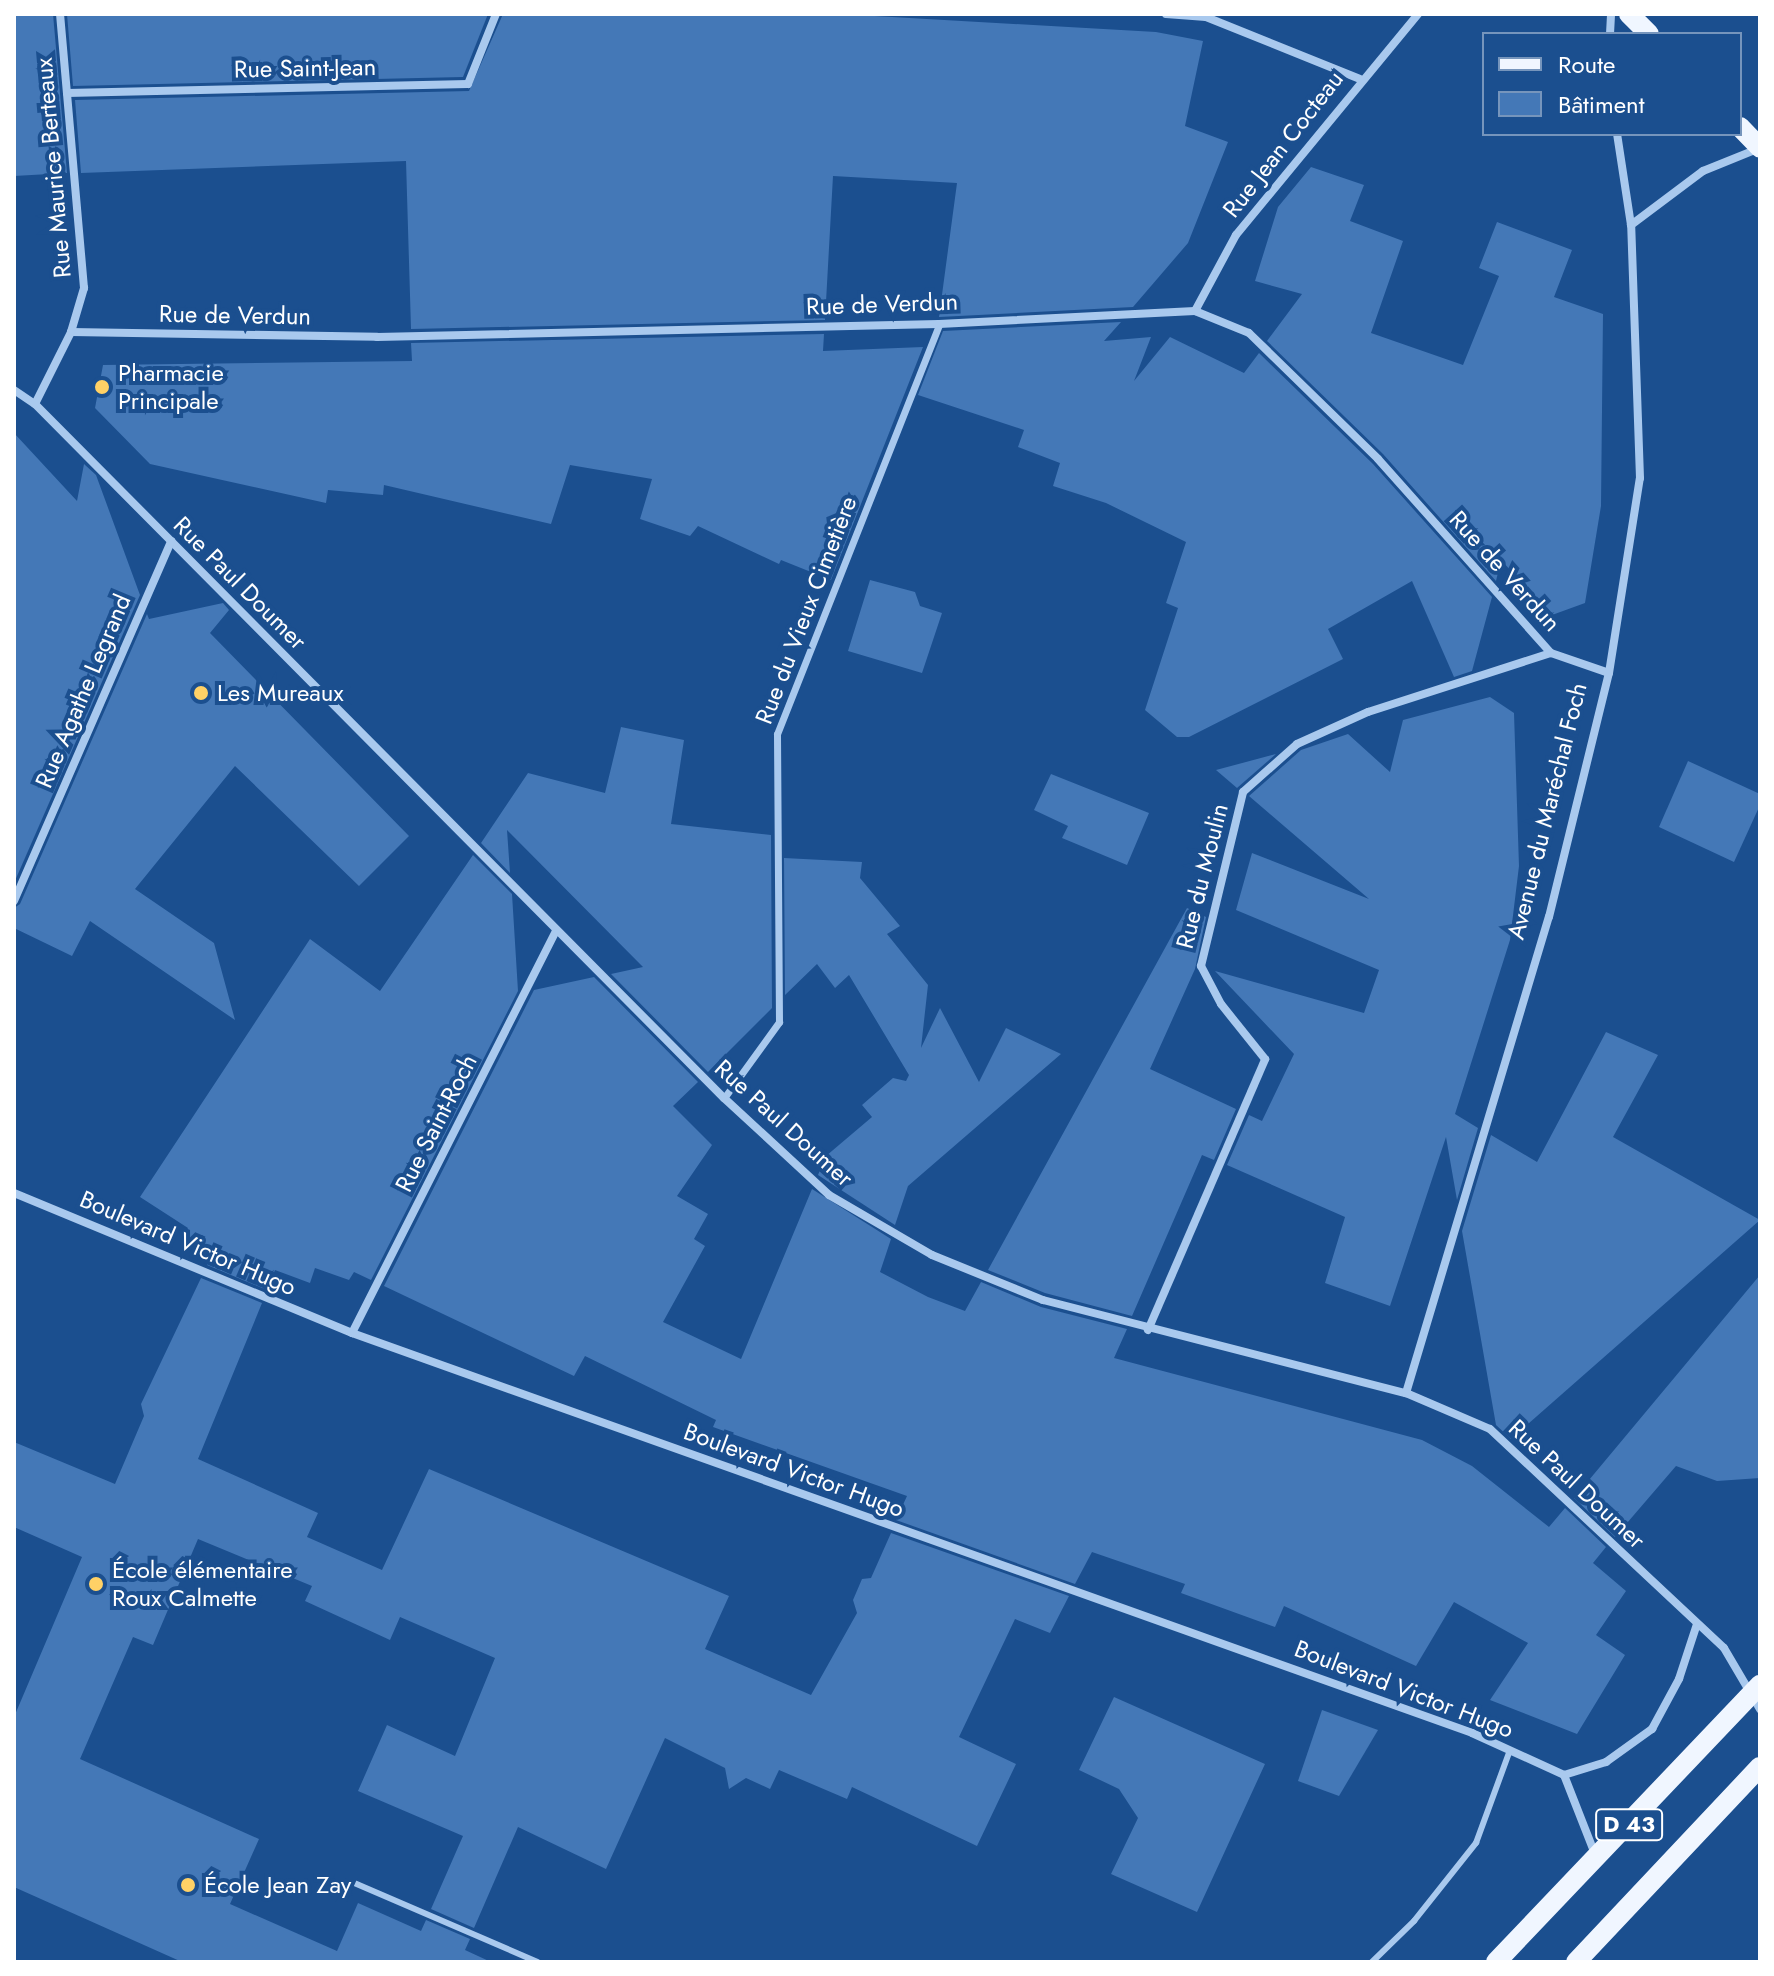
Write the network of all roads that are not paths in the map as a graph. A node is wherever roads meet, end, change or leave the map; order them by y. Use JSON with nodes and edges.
{"nodes":[{"id":1,"x":60,"y":14,"type":"edge"},
{"id":2,"x":496,"y":14,"type":"edge"},
{"id":3,"x":1166,"y":14,"type":"edge"},
{"id":4,"x":1418,"y":14,"type":"edge"},
{"id":5,"x":1629,"y":14,"type":"edge"},
{"id":6,"x":1647,"y":32,"type":"edge"},
{"id":7,"x":1360,"y":79,"type":"junction"},
{"id":8,"x":67,"y":93,"type":"junction"},
{"id":9,"x":1742,"y":129,"type":"edge"},
{"id":10,"x":1617,"y":136,"type":"edge"},
{"id":11,"x":1760,"y":148,"type":"edge"},
{"id":12,"x":1631,"y":225,"type":"junction"},
{"id":13,"x":1195,"y":311,"type":"junction"},
{"id":14,"x":939,"y":324,"type":"junction"},
{"id":15,"x":71,"y":332,"type":"junction"},
{"id":16,"x":14,"y":390,"type":"edge"},
{"id":17,"x":35,"y":404,"type":"junction"},
{"id":18,"x":171,"y":541,"type":"junction"},
{"id":19,"x":1551,"y":653,"type":"junction"},
{"id":20,"x":1609,"y":673,"type":"junction"},
{"id":21,"x":14,"y":901,"type":"edge"},
{"id":22,"x":556,"y":931,"type":"junction"},
{"id":23,"x":724,"y":1098,"type":"junction"},
{"id":24,"x":14,"y":1193,"type":"edge"},
{"id":25,"x":1148,"y":1330,"type":"junction"},
{"id":26,"x":352,"y":1333,"type":"junction"},
{"id":27,"x":1406,"y":1393,"type":"junction"},
{"id":28,"x":1697,"y":1624,"type":"junction"},
{"id":29,"x":1757,"y":1696,"type":"edge"},
{"id":30,"x":1510,"y":1750,"type":"junction"},
{"id":31,"x":1760,"y":1767,"type":"edge"},
{"id":32,"x":1564,"y":1775,"type":"junction"},
{"id":33,"x":1597,"y":1859,"type":"junction"},
{"id":34,"x":352,"y":1882,"type":"dead end"},
{"id":35,"x":538,"y":1962,"type":"edge"},
{"id":36,"x":1372,"y":1962,"type":"edge"},
{"id":37,"x":1496,"y":1962,"type":"edge"},
{"id":38,"x":1576,"y":1962,"type":"edge"}],
"edges":[{"from":1,"to":8,"type":"street","name":"Rue Maurice Berteaux"},
{"from":2,"to":8,"type":"street","name":"Rue Saint-Jean"},
{"from":3,"to":7,"type":"street"},
{"from":4,"to":7,"type":"street","name":"Rue Jean Cocteau"},
{"from":5,"to":6,"type":"main road"},
{"from":7,"to":13,"type":"street","name":"Rue Jean Cocteau"},
{"from":8,"to":15,"type":"street","name":"Rue Maurice Berteaux"},
{"from":9,"to":11,"type":"main road"},
{"from":10,"to":12,"type":"street","name":"Avenue du Maréchal Foch"},
{"from":11,"to":12,"type":"street"},
{"from":12,"to":20,"type":"street","name":"Avenue du Maréchal Foch"},
{"from":13,"to":14,"type":"street","name":"Rue de Verdun"},
{"from":13,"to":19,"type":"street","name":"Rue de Verdun"},
{"from":14,"to":15,"type":"street","name":"Rue de Verdun"},
{"from":14,"to":23,"type":"street","name":"Rue du Vieux Cimetière"},
{"from":15,"to":17,"type":"street","name":"Rue Maurice Berteaux"},
{"from":16,"to":17,"type":"street","name":"Rue Paul Doumer"},
{"from":17,"to":18,"type":"street","name":"Rue Paul Doumer"},
{"from":18,"to":21,"type":"street","name":"Rue Agathe Legrand"},
{"from":18,"to":22,"type":"street","name":"Rue Paul Doumer"},
{"from":19,"to":20,"type":"street"},
{"from":19,"to":25,"type":"street","name":"Rue du Moulin"},
{"from":20,"to":27,"type":"street","name":"Avenue du Maréchal Foch"},
{"from":22,"to":23,"type":"street","name":"Rue Paul Doumer"},
{"from":22,"to":26,"type":"street","name":"Rue Saint-Roch"},
{"from":23,"to":25,"type":"street","name":"Rue Paul Doumer"},
{"from":24,"to":26,"type":"street","name":"Boulevard Victor Hugo"},
{"from":25,"to":27,"type":"street","name":"Rue Paul Doumer"},
{"from":26,"to":30,"type":"street","name":"Boulevard Victor Hugo"},
{"from":27,"to":28,"type":"street","name":"Rue Paul Doumer"},
{"from":28,"to":29,"type":"street","name":"Rue Paul Doumer"},
{"from":28,"to":32,"type":"street"},
{"from":29,"to":33,"type":"main road","number":"D 43"},
{"from":30,"to":32,"type":"street","name":"Boulevard Victor Hugo"},
{"from":30,"to":36,"type":"lane"},
{"from":31,"to":38,"type":"main road","number":"D 43"},
{"from":32,"to":33,"type":"street"},
{"from":33,"to":37,"type":"main road","number":"D 43"},
{"from":34,"to":35,"type":"lane"}]}
